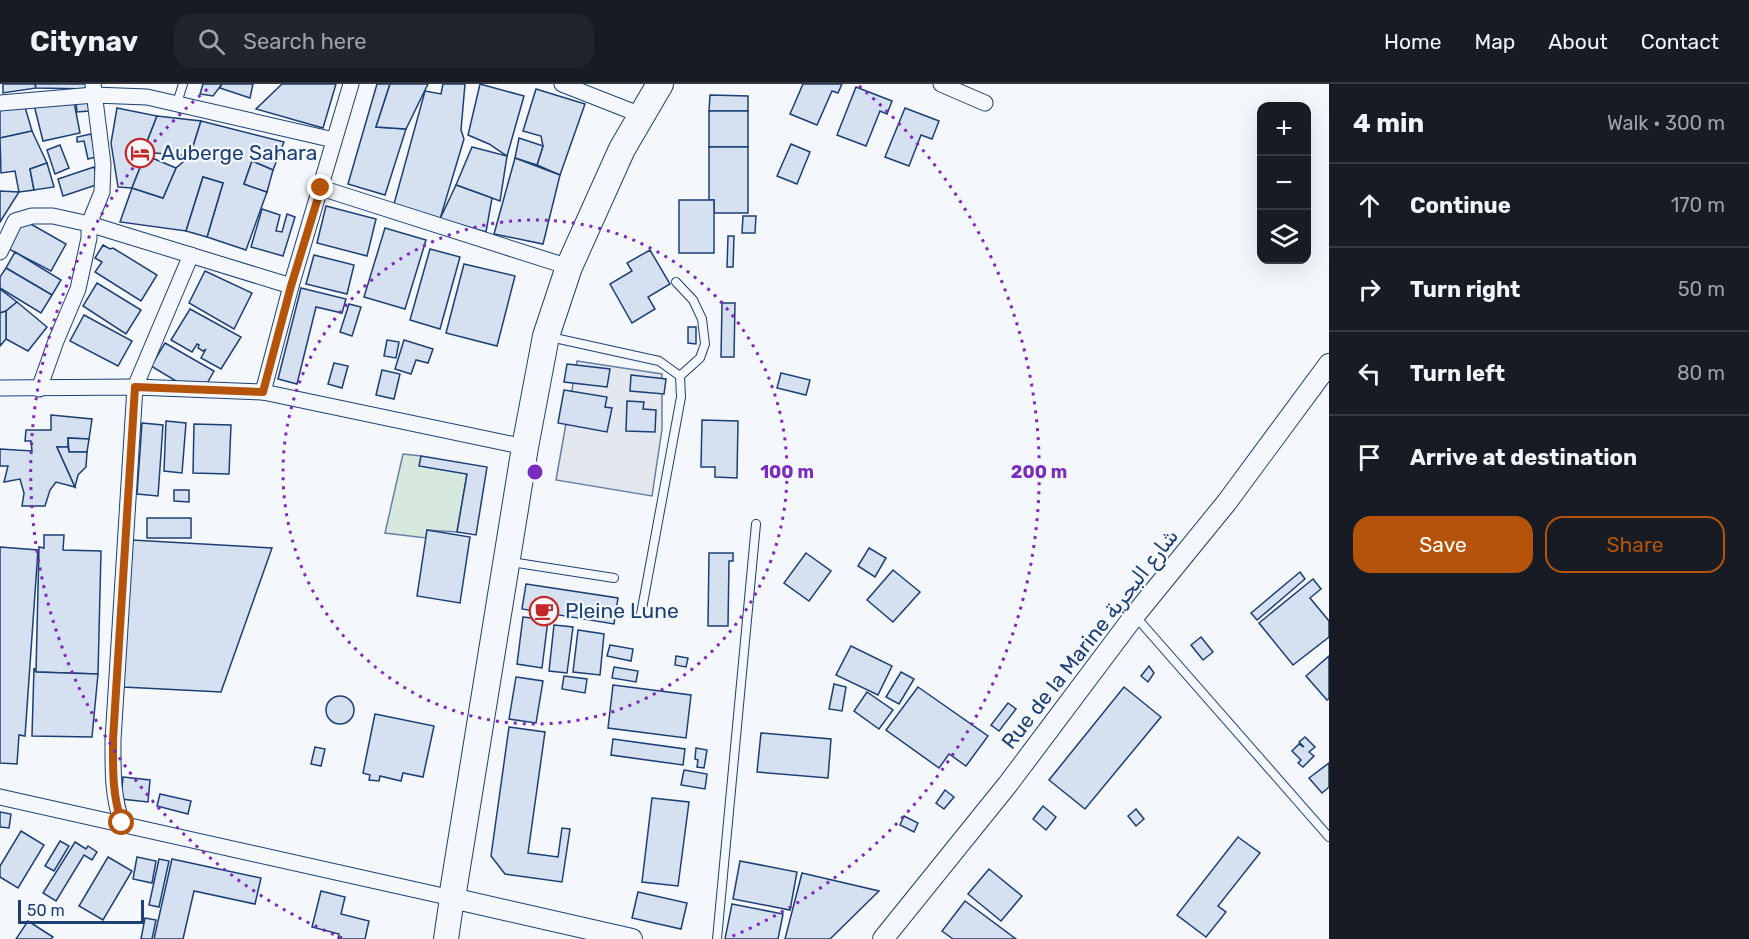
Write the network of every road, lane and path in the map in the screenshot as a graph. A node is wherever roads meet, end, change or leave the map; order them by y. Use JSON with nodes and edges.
{"nodes":[{"id":1,"x":183,"y":84,"type":"edge"},
{"id":2,"x":351,"y":84,"type":"edge"},
{"id":3,"x":562,"y":84,"type":"edge"},
{"id":4,"x":660,"y":84,"type":"edge"},
{"id":5,"x":941,"y":84,"type":"edge"},
{"id":6,"x":93,"y":89,"type":"edge"},
{"id":7,"x":0,"y":103,"type":"edge"},
{"id":8,"x":177,"y":103,"type":"junction"},
{"id":9,"x":985,"y":103,"type":"dead end"},
{"id":10,"x":641,"y":115,"type":"junction"},
{"id":11,"x":334,"y":140,"type":"junction"},
{"id":12,"x":321,"y":188,"type":"junction"},
{"id":13,"x":89,"y":224,"type":"junction"},
{"id":14,"x":0,"y":252,"type":"edge"},
{"id":15,"x":191,"y":255,"type":"junction"},
{"id":16,"x":569,"y":267,"type":"junction"},
{"id":17,"x":676,"y":282,"type":"dead end"},
{"id":18,"x":291,"y":286,"type":"junction"},
{"id":19,"x":546,"y":336,"type":"junction"},
{"id":20,"x":1329,"y":364,"type":"edge"},
{"id":21,"x":680,"y":376,"type":"junction"},
{"id":22,"x":135,"y":387,"type":"junction"},
{"id":23,"x":0,"y":388,"type":"edge"},
{"id":24,"x":39,"y":388,"type":"junction"},
{"id":25,"x":263,"y":392,"type":"junction"},
{"id":26,"x":525,"y":447,"type":"junction"},
{"id":27,"x":756,"y":524,"type":"dead end"},
{"id":28,"x":507,"y":561,"type":"junction"},
{"id":29,"x":614,"y":578,"type":"dead end"},
{"id":30,"x":641,"y":614,"type":"dead end"},
{"id":31,"x":1135,"y":615,"type":"junction"},
{"id":32,"x":0,"y":796,"type":"edge"},
{"id":33,"x":122,"y":823,"type":"junction"},
{"id":34,"x":1329,"y":837,"type":"edge"},
{"id":35,"x":452,"y":898,"type":"junction"},
{"id":36,"x":446,"y":939,"type":"edge"},
{"id":37,"x":632,"y":939,"type":"edge"},
{"id":38,"x":717,"y":939,"type":"edge"},
{"id":39,"x":883,"y":939,"type":"edge"}],
"edges":[{"from":1,"to":8,"type":"lane"},
{"from":2,"to":11,"type":"street"},
{"from":3,"to":10,"type":"street"},
{"from":4,"to":10,"type":"highway"},
{"from":5,"to":9,"type":"street"},
{"from":6,"to":7,"type":"street"},
{"from":6,"to":8,"type":"street"},
{"from":6,"to":13,"type":"street"},
{"from":8,"to":11,"type":"street"},
{"from":10,"to":16,"type":"highway"},
{"from":11,"to":12,"type":"street"},
{"from":12,"to":16,"type":"street"},
{"from":12,"to":18,"type":"street"},
{"from":13,"to":14,"type":"street"},
{"from":13,"to":15,"type":"street"},
{"from":13,"to":24,"type":"street"},
{"from":15,"to":18,"type":"street"},
{"from":15,"to":22,"type":"street"},
{"from":16,"to":19,"type":"highway"},
{"from":17,"to":21,"type":"lane"},
{"from":18,"to":25,"type":"street"},
{"from":19,"to":21,"type":"lane"},
{"from":19,"to":26,"type":"highway"},
{"from":20,"to":31,"type":"street","name":"Rue de la Marine شارع البحرية"},
{"from":21,"to":30,"type":"lane"},
{"from":22,"to":24,"type":"street"},
{"from":22,"to":25,"type":"street"},
{"from":22,"to":33,"type":"street"},
{"from":23,"to":24,"type":"street"},
{"from":25,"to":26,"type":"street"},
{"from":26,"to":28,"type":"highway"},
{"from":27,"to":38,"type":"lane"},
{"from":28,"to":29,"type":"lane"},
{"from":28,"to":35,"type":"highway"},
{"from":31,"to":34,"type":"lane"},
{"from":31,"to":39,"type":"street","name":"Rue de la Marine شارع البحرية"},
{"from":32,"to":33,"type":"street"},
{"from":33,"to":35,"type":"street"},
{"from":35,"to":36,"type":"main road"},
{"from":35,"to":37,"type":"street"}]}
